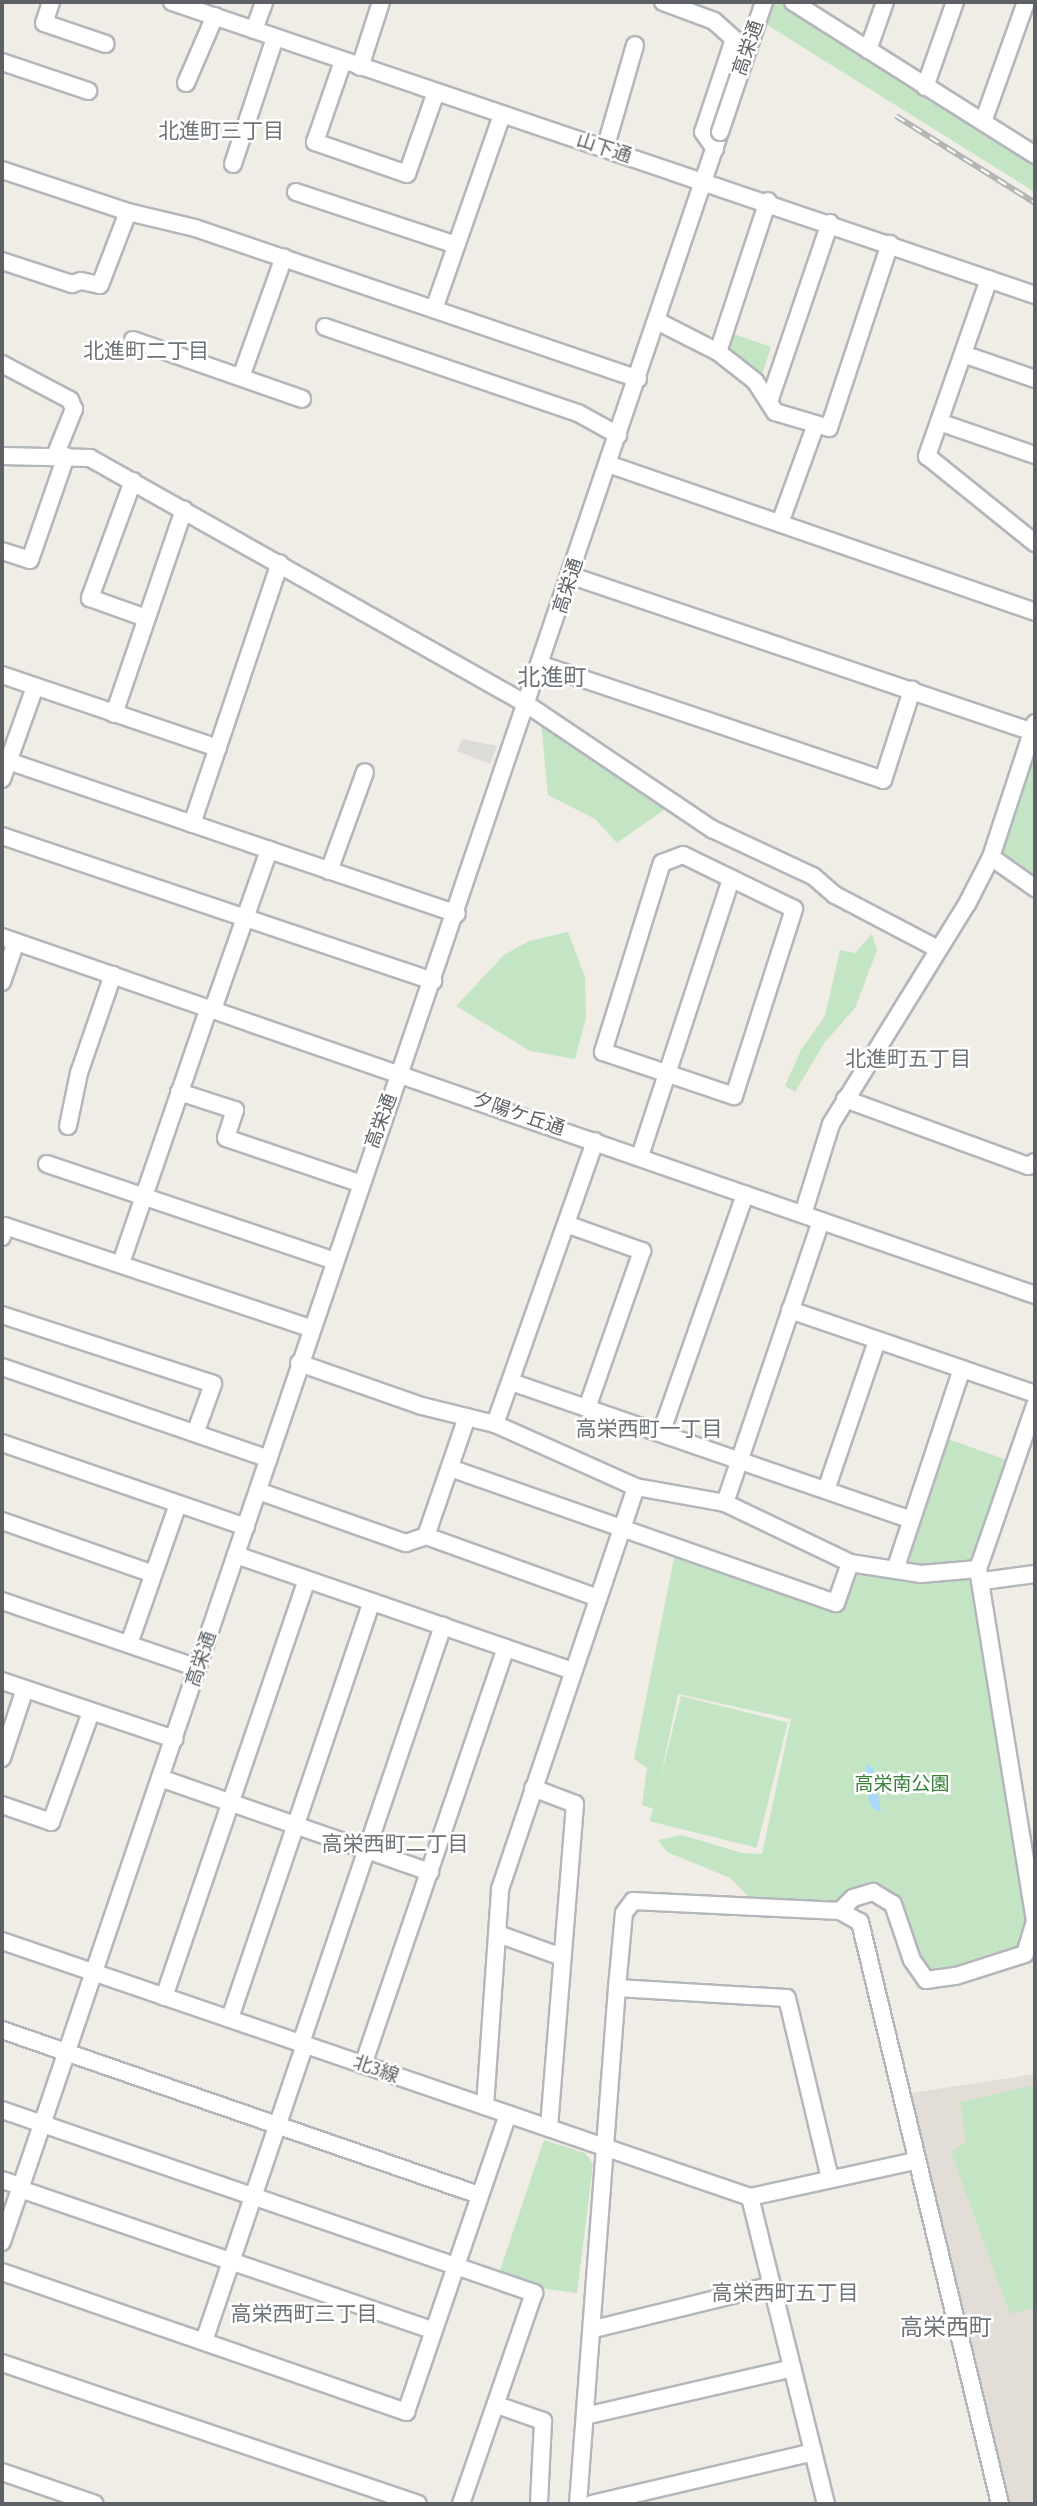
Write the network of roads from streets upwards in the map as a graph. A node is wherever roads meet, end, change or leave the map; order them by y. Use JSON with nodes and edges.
{"nodes":[{"id":1,"x":51,"y":2,"type":"edge"},
{"id":2,"x":172,"y":2,"type":"edge"},
{"id":3,"x":264,"y":2,"type":"edge"},
{"id":4,"x":381,"y":2,"type":"edge"},
{"id":5,"x":663,"y":2,"type":"edge"},
{"id":6,"x":764,"y":2,"type":"edge"},
{"id":7,"x":793,"y":2,"type":"edge"},
{"id":8,"x":885,"y":2,"type":"edge"},
{"id":9,"x":955,"y":2,"type":"edge"},
{"id":10,"x":1026,"y":2,"type":"edge"},
{"id":11,"x":194,"y":5,"type":"edge"},
{"id":12,"x":215,"y":16,"type":"junction"},
{"id":13,"x":254,"y":30,"type":"junction"},
{"id":14,"x":275,"y":38,"type":"junction"},
{"id":15,"x":106,"y":44,"type":"dead end"},
{"id":16,"x":635,"y":45,"type":"dead end"},
{"id":17,"x":868,"y":50,"type":"junction"},
{"id":18,"x":343,"y":61,"type":"junction"},
{"id":19,"x":2,"y":62,"type":"edge"},
{"id":20,"x":360,"y":66,"type":"junction"},
{"id":21,"x":186,"y":83,"type":"dead end"},
{"id":22,"x":925,"y":87,"type":"junction"},
{"id":23,"x":88,"y":91,"type":"dead end"},
{"id":24,"x":436,"y":92,"type":"junction"},
{"id":25,"x":502,"y":115,"type":"junction"},
{"id":26,"x":983,"y":122,"type":"junction"},
{"id":27,"x":605,"y":149,"type":"junction"},
{"id":28,"x":715,"y":149,"type":"junction"},
{"id":29,"x":1035,"y":155,"type":"edge"},
{"id":30,"x":233,"y":163,"type":"dead end"},
{"id":31,"x":2,"y":170,"type":"edge"},
{"id":32,"x":703,"y":180,"type":"junction"},
{"id":33,"x":296,"y":192,"type":"dead end"},
{"id":34,"x":768,"y":201,"type":"junction"},
{"id":35,"x":128,"y":212,"type":"junction"},
{"id":36,"x":830,"y":223,"type":"junction"},
{"id":37,"x":890,"y":244,"type":"junction"},
{"id":38,"x":456,"y":245,"type":"junction"},
{"id":39,"x":284,"y":257,"type":"junction"},
{"id":40,"x":2,"y":261,"type":"edge"},
{"id":41,"x":989,"y":279,"type":"junction"},
{"id":42,"x":1035,"y":295,"type":"edge"},
{"id":43,"x":434,"y":309,"type":"junction"},
{"id":44,"x":657,"y":321,"type":"junction"},
{"id":45,"x":325,"y":327,"type":"dead end"},
{"id":46,"x":132,"y":340,"type":"dead end"},
{"id":47,"x":718,"y":352,"type":"junction"},
{"id":48,"x":963,"y":354,"type":"junction"},
{"id":49,"x":2,"y":364,"type":"edge"},
{"id":50,"x":241,"y":377,"type":"junction"},
{"id":51,"x":638,"y":379,"type":"junction"},
{"id":52,"x":1035,"y":379,"type":"edge"},
{"id":53,"x":302,"y":399,"type":"dead end"},
{"id":54,"x":770,"y":399,"type":"junction"},
{"id":55,"x":939,"y":422,"type":"junction"},
{"id":56,"x":815,"y":427,"type":"junction"},
{"id":57,"x":618,"y":435,"type":"junction"},
{"id":58,"x":1035,"y":455,"type":"edge"},
{"id":59,"x":2,"y":456,"type":"edge"},
{"id":60,"x":60,"y":456,"type":"junction"},
{"id":61,"x":608,"y":464,"type":"junction"},
{"id":62,"x":133,"y":481,"type":"junction"},
{"id":63,"x":184,"y":510,"type":"junction"},
{"id":64,"x":780,"y":523,"type":"junction"},
{"id":65,"x":1035,"y":543,"type":"edge"},
{"id":66,"x":2,"y":551,"type":"edge"},
{"id":67,"x":280,"y":563,"type":"junction"},
{"id":68,"x":572,"y":576,"type":"junction"},
{"id":69,"x":1035,"y":612,"type":"edge"},
{"id":70,"x":146,"y":618,"type":"junction"},
{"id":71,"x":542,"y":665,"type":"junction"},
{"id":72,"x":2,"y":675,"type":"edge"},
{"id":73,"x":35,"y":687,"type":"junction"},
{"id":74,"x":912,"y":690,"type":"junction"},
{"id":75,"x":528,"y":705,"type":"junction"},
{"id":76,"x":114,"y":713,"type":"junction"},
{"id":77,"x":1034,"y":727,"type":"edge"},
{"id":78,"x":218,"y":748,"type":"junction"},
{"id":79,"x":8,"y":761,"type":"junction"},
{"id":80,"x":365,"y":772,"type":"dead end"},
{"id":81,"x":2,"y":779,"type":"edge"},
{"id":82,"x":192,"y":824,"type":"junction"},
{"id":83,"x":2,"y":836,"type":"edge"},
{"id":84,"x":269,"y":850,"type":"junction"},
{"id":85,"x":991,"y":858,"type":"junction"},
{"id":86,"x":328,"y":871,"type":"junction"},
{"id":87,"x":731,"y":879,"type":"junction"},
{"id":88,"x":1035,"y":888,"type":"edge"},
{"id":89,"x":457,"y":914,"type":"junction"},
{"id":90,"x":245,"y":917,"type":"junction"},
{"id":91,"x":9,"y":939,"type":"edge"},
{"id":92,"x":938,"y":949,"type":"junction"},
{"id":93,"x":113,"y":975,"type":"junction"},
{"id":94,"x":433,"y":981,"type":"junction"},
{"id":95,"x":2,"y":982,"type":"edge"},
{"id":96,"x":211,"y":1008,"type":"junction"},
{"id":97,"x":399,"y":1072,"type":"junction"},
{"id":98,"x":667,"y":1074,"type":"junction"},
{"id":99,"x":179,"y":1092,"type":"junction"},
{"id":100,"x":845,"y":1099,"type":"junction"},
{"id":101,"x":68,"y":1126,"type":"dead end"},
{"id":102,"x":595,"y":1140,"type":"junction"},
{"id":103,"x":640,"y":1156,"type":"junction"},
{"id":104,"x":1035,"y":1162,"type":"edge"},
{"id":105,"x":47,"y":1164,"type":"dead end"},
{"id":106,"x":359,"y":1183,"type":"junction"},
{"id":107,"x":745,"y":1194,"type":"junction"},
{"id":108,"x":144,"y":1195,"type":"junction"},
{"id":109,"x":803,"y":1214,"type":"junction"},
{"id":110,"x":821,"y":1220,"type":"junction"},
{"id":111,"x":566,"y":1224,"type":"junction"},
{"id":112,"x":2,"y":1237,"type":"edge"},
{"id":113,"x":333,"y":1259,"type":"junction"},
{"id":114,"x":121,"y":1263,"type":"junction"},
{"id":115,"x":1035,"y":1295,"type":"edge"},
{"id":116,"x":790,"y":1310,"type":"junction"},
{"id":117,"x":2,"y":1315,"type":"edge"},
{"id":118,"x":310,"y":1328,"type":"junction"},
{"id":119,"x":877,"y":1341,"type":"junction"},
{"id":120,"x":299,"y":1363,"type":"junction"},
{"id":121,"x":2,"y":1367,"type":"edge"},
{"id":122,"x":962,"y":1369,"type":"junction"},
{"id":123,"x":510,"y":1382,"type":"junction"},
{"id":124,"x":1035,"y":1394,"type":"edge"},
{"id":125,"x":1035,"y":1405,"type":"edge"},
{"id":126,"x":587,"y":1408,"type":"junction"},
{"id":127,"x":467,"y":1417,"type":"junction"},
{"id":128,"x":495,"y":1424,"type":"junction"},
{"id":129,"x":196,"y":1431,"type":"junction"},
{"id":130,"x":661,"y":1433,"type":"junction"},
{"id":131,"x":2,"y":1443,"type":"edge"},
{"id":132,"x":270,"y":1459,"type":"junction"},
{"id":133,"x":738,"y":1460,"type":"junction"},
{"id":134,"x":450,"y":1468,"type":"junction"},
{"id":135,"x":636,"y":1487,"type":"junction"},
{"id":136,"x":826,"y":1490,"type":"junction"},
{"id":137,"x":258,"y":1491,"type":"junction"},
{"id":138,"x":725,"y":1503,"type":"junction"},
{"id":139,"x":178,"y":1504,"type":"junction"},
{"id":140,"x":911,"y":1520,"type":"junction"},
{"id":141,"x":2,"y":1521,"type":"edge"},
{"id":142,"x":246,"y":1527,"type":"junction"},
{"id":143,"x":622,"y":1529,"type":"junction"},
{"id":144,"x":426,"y":1536,"type":"junction"},
{"id":145,"x":236,"y":1555,"type":"junction"},
{"id":146,"x":850,"y":1563,"type":"junction"},
{"id":147,"x":895,"y":1570,"type":"junction"},
{"id":148,"x":153,"y":1574,"type":"junction"},
{"id":149,"x":1035,"y":1574,"type":"edge"},
{"id":150,"x":981,"y":1575,"type":"junction"},
{"id":151,"x":307,"y":1580,"type":"junction"},
{"id":152,"x":598,"y":1598,"type":"junction"},
{"id":153,"x":2,"y":1601,"type":"edge"},
{"id":154,"x":372,"y":1602,"type":"junction"},
{"id":155,"x":443,"y":1626,"type":"junction"},
{"id":156,"x":129,"y":1644,"type":"junction"},
{"id":157,"x":506,"y":1648,"type":"junction"},
{"id":158,"x":198,"y":1668,"type":"junction"},
{"id":159,"x":573,"y":1671,"type":"junction"},
{"id":160,"x":2,"y":1681,"type":"edge"},
{"id":161,"x":25,"y":1689,"type":"junction"},
{"id":162,"x":91,"y":1712,"type":"junction"},
{"id":163,"x":174,"y":1739,"type":"junction"},
{"id":164,"x":2,"y":1758,"type":"edge"},
{"id":165,"x":160,"y":1778,"type":"junction"},
{"id":166,"x":533,"y":1788,"type":"junction"},
{"id":167,"x":229,"y":1803,"type":"junction"},
{"id":168,"x":2,"y":1805,"type":"edge"},
{"id":169,"x":296,"y":1826,"type":"junction"},
{"id":170,"x":367,"y":1850,"type":"junction"},
{"id":171,"x":430,"y":1872,"type":"junction"},
{"id":172,"x":840,"y":1911,"type":"junction"},
{"id":173,"x":498,"y":1934,"type":"junction"},
{"id":174,"x":2,"y":1941,"type":"edge"},
{"id":175,"x":562,"y":1957,"type":"junction"},
{"id":176,"x":94,"y":1973,"type":"junction"},
{"id":177,"x":617,"y":1988,"type":"junction"},
{"id":178,"x":164,"y":1997,"type":"junction"},
{"id":179,"x":230,"y":2018,"type":"junction"},
{"id":180,"x":2,"y":2030,"type":"edge"},
{"id":181,"x":302,"y":2044,"type":"junction"},
{"id":182,"x":66,"y":2052,"type":"junction"},
{"id":183,"x":363,"y":2065,"type":"junction"},
{"id":184,"x":485,"y":2106,"type":"junction"},
{"id":185,"x":2,"y":2110,"type":"edge"},
{"id":186,"x":508,"y":2114,"type":"junction"},
{"id":187,"x":42,"y":2124,"type":"junction"},
{"id":188,"x":277,"y":2126,"type":"junction"},
{"id":189,"x":549,"y":2128,"type":"junction"},
{"id":190,"x":606,"y":2148,"type":"junction"},
{"id":191,"x":915,"y":2161,"type":"junction"},
{"id":192,"x":830,"y":2178,"type":"junction"},
{"id":193,"x":2,"y":2180,"type":"edge"},
{"id":194,"x":20,"y":2188,"type":"junction"},
{"id":195,"x":480,"y":2194,"type":"junction"},
{"id":196,"x":253,"y":2197,"type":"junction"},
{"id":197,"x":750,"y":2197,"type":"junction"},
{"id":198,"x":2,"y":2242,"type":"edge"},
{"id":199,"x":231,"y":2261,"type":"junction"},
{"id":200,"x":456,"y":2266,"type":"junction"},
{"id":201,"x":2,"y":2272,"type":"edge"},
{"id":202,"x":773,"y":2285,"type":"junction"},
{"id":203,"x":594,"y":2329,"type":"junction"},
{"id":204,"x":433,"y":2330,"type":"junction"},
{"id":205,"x":204,"y":2341,"type":"junction"},
{"id":206,"x":2,"y":2363,"type":"edge"},
{"id":207,"x":793,"y":2368,"type":"junction"},
{"id":208,"x":497,"y":2405,"type":"junction"},
{"id":209,"x":585,"y":2416,"type":"junction"},
{"id":210,"x":813,"y":2452,"type":"junction"},
{"id":211,"x":2,"y":2472,"type":"edge"},
{"id":212,"x":95,"y":2504,"type":"edge"},
{"id":213,"x":418,"y":2504,"type":"edge"},
{"id":214,"x":461,"y":2504,"type":"edge"},
{"id":215,"x":539,"y":2504,"type":"edge"},
{"id":216,"x":578,"y":2504,"type":"edge"},
{"id":217,"x":592,"y":2504,"type":"edge"},
{"id":218,"x":826,"y":2504,"type":"edge"},
{"id":219,"x":1000,"y":2504,"type":"edge"}],
"edges":[{"from":1,"to":15,"type":"street"},
{"from":2,"to":11,"type":"street","name":"山下通"},
{"from":3,"to":13,"type":"street"},
{"from":4,"to":20,"type":"street"},
{"from":5,"to":28,"type":"street"},
{"from":6,"to":28,"type":"street","name":"高栄通","bridge":true},
{"from":7,"to":17,"type":"street"},
{"from":8,"to":17,"type":"street"},
{"from":9,"to":22,"type":"street"},
{"from":10,"to":26,"type":"street"},
{"from":11,"to":12,"type":"street","name":"山下通"},
{"from":12,"to":13,"type":"street","name":"山下通"},
{"from":12,"to":21,"type":"street"},
{"from":13,"to":14,"type":"street","name":"山下通"},
{"from":14,"to":18,"type":"street","name":"山下通"},
{"from":14,"to":30,"type":"street"},
{"from":16,"to":27,"type":"street"},
{"from":17,"to":22,"type":"street"},
{"from":18,"to":20,"type":"street","name":"山下通"},
{"from":18,"to":24,"type":"street"},
{"from":19,"to":23,"type":"street"},
{"from":20,"to":24,"type":"street","name":"山下通"},
{"from":22,"to":26,"type":"street"},
{"from":24,"to":25,"type":"street","name":"山下通"},
{"from":25,"to":27,"type":"street","name":"山下通"},
{"from":25,"to":38,"type":"street"},
{"from":26,"to":29,"type":"street"},
{"from":27,"to":32,"type":"street","name":"山下通"},
{"from":28,"to":32,"type":"street","name":"高栄通"},
{"from":31,"to":35,"type":"street"},
{"from":32,"to":34,"type":"street","name":"山下通"},
{"from":32,"to":44,"type":"street","name":"高栄通"},
{"from":33,"to":38,"type":"street"},
{"from":34,"to":36,"type":"street","name":"山下通"},
{"from":34,"to":47,"type":"street"},
{"from":35,"to":39,"type":"street"},
{"from":35,"to":40,"type":"street"},
{"from":36,"to":37,"type":"street","name":"山下通"},
{"from":36,"to":54,"type":"street"},
{"from":37,"to":41,"type":"street","name":"山下通"},
{"from":37,"to":56,"type":"street"},
{"from":38,"to":43,"type":"street"},
{"from":39,"to":43,"type":"street"},
{"from":39,"to":50,"type":"street"},
{"from":41,"to":42,"type":"street","name":"山下通"},
{"from":41,"to":48,"type":"street"},
{"from":43,"to":51,"type":"street"},
{"from":44,"to":47,"type":"street"},
{"from":44,"to":51,"type":"street","name":"高栄通"},
{"from":45,"to":57,"type":"street"},
{"from":46,"to":50,"type":"street"},
{"from":47,"to":54,"type":"street"},
{"from":48,"to":52,"type":"street"},
{"from":48,"to":55,"type":"street"},
{"from":49,"to":60,"type":"street"},
{"from":50,"to":53,"type":"street"},
{"from":51,"to":57,"type":"street","name":"高栄通"},
{"from":54,"to":56,"type":"street"},
{"from":55,"to":58,"type":"street"},
{"from":55,"to":65,"type":"street"},
{"from":56,"to":64,"type":"street"},
{"from":57,"to":61,"type":"street","name":"高栄通"},
{"from":59,"to":60,"type":"street"},
{"from":60,"to":62,"type":"street"},
{"from":60,"to":66,"type":"street"},
{"from":61,"to":64,"type":"street"},
{"from":61,"to":68,"type":"street","name":"高栄通"},
{"from":62,"to":63,"type":"street"},
{"from":62,"to":70,"type":"street"},
{"from":63,"to":67,"type":"street"},
{"from":63,"to":70,"type":"street"},
{"from":64,"to":69,"type":"street"},
{"from":67,"to":75,"type":"street"},
{"from":67,"to":78,"type":"street"},
{"from":68,"to":71,"type":"street","name":"高栄通"},
{"from":68,"to":74,"type":"street"},
{"from":70,"to":76,"type":"street"},
{"from":71,"to":74,"type":"street"},
{"from":71,"to":75,"type":"street","name":"高栄通"},
{"from":72,"to":73,"type":"street"},
{"from":73,"to":76,"type":"street"},
{"from":73,"to":79,"type":"street"},
{"from":74,"to":77,"type":"street"},
{"from":75,"to":89,"type":"street","name":"高栄通"},
{"from":75,"to":92,"type":"street"},
{"from":76,"to":78,"type":"street"},
{"from":77,"to":85,"type":"street"},
{"from":78,"to":82,"type":"street"},
{"from":79,"to":81,"type":"street"},
{"from":79,"to":82,"type":"street"},
{"from":80,"to":86,"type":"street"},
{"from":82,"to":84,"type":"street"},
{"from":83,"to":90,"type":"street"},
{"from":84,"to":86,"type":"street"},
{"from":84,"to":90,"type":"street"},
{"from":85,"to":88,"type":"street"},
{"from":85,"to":92,"type":"street"},
{"from":86,"to":89,"type":"street"},
{"from":87,"to":98,"type":"street"},
{"from":87,"to":98,"type":"street"},
{"from":87,"to":98,"type":"street"},
{"from":89,"to":94,"type":"street","name":"高栄通"},
{"from":90,"to":94,"type":"street"},
{"from":90,"to":96,"type":"street"},
{"from":91,"to":93,"type":"street","name":"夕陽ケ丘通"},
{"from":91,"to":95,"type":"street"},
{"from":92,"to":100,"type":"street"},
{"from":93,"to":96,"type":"street","name":"夕陽ケ丘通"},
{"from":93,"to":101,"type":"street"},
{"from":94,"to":97,"type":"street","name":"高栄通"},
{"from":96,"to":97,"type":"street","name":"夕陽ケ丘通"},
{"from":96,"to":99,"type":"street"},
{"from":97,"to":102,"type":"street","name":"夕陽ケ丘通"},
{"from":97,"to":106,"type":"street","name":"高栄通"},
{"from":98,"to":103,"type":"street"},
{"from":99,"to":106,"type":"street"},
{"from":99,"to":108,"type":"street"},
{"from":100,"to":104,"type":"street"},
{"from":100,"to":109,"type":"street"},
{"from":102,"to":103,"type":"street","name":"夕陽ケ丘通"},
{"from":102,"to":111,"type":"street"},
{"from":103,"to":107,"type":"street","name":"夕陽ケ丘通"},
{"from":105,"to":108,"type":"street"},
{"from":106,"to":113,"type":"street","name":"高栄通"},
{"from":107,"to":109,"type":"street","name":"夕陽ケ丘通"},
{"from":107,"to":130,"type":"street"},
{"from":108,"to":113,"type":"street"},
{"from":108,"to":114,"type":"street"},
{"from":109,"to":110,"type":"street","name":"夕陽ケ丘通"},
{"from":110,"to":115,"type":"street","name":"夕陽ケ丘通"},
{"from":110,"to":116,"type":"street"},
{"from":111,"to":123,"type":"street"},
{"from":111,"to":126,"type":"street"},
{"from":112,"to":114,"type":"street"},
{"from":113,"to":118,"type":"street","name":"高栄通"},
{"from":114,"to":118,"type":"street"},
{"from":116,"to":119,"type":"street"},
{"from":116,"to":133,"type":"street"},
{"from":117,"to":129,"type":"street"},
{"from":118,"to":120,"type":"street","name":"高栄通"},
{"from":119,"to":122,"type":"street"},
{"from":119,"to":136,"type":"street"},
{"from":120,"to":127,"type":"street"},
{"from":120,"to":132,"type":"street","name":"高栄通"},
{"from":121,"to":129,"type":"street"},
{"from":122,"to":124,"type":"street"},
{"from":122,"to":140,"type":"street"},
{"from":123,"to":126,"type":"street"},
{"from":123,"to":128,"type":"street"},
{"from":125,"to":150,"type":"street"},
{"from":126,"to":130,"type":"street"},
{"from":127,"to":128,"type":"street"},
{"from":127,"to":134,"type":"street"},
{"from":128,"to":135,"type":"street"},
{"from":129,"to":132,"type":"street"},
{"from":130,"to":133,"type":"street"},
{"from":131,"to":139,"type":"street"},
{"from":132,"to":137,"type":"street","name":"高栄通"},
{"from":133,"to":136,"type":"street"},
{"from":133,"to":138,"type":"street"},
{"from":134,"to":143,"type":"street"},
{"from":134,"to":144,"type":"street"},
{"from":135,"to":138,"type":"street"},
{"from":135,"to":143,"type":"street"},
{"from":136,"to":140,"type":"street"},
{"from":137,"to":142,"type":"street","name":"高栄通"},
{"from":137,"to":144,"type":"street"},
{"from":138,"to":146,"type":"street"},
{"from":139,"to":142,"type":"street"},
{"from":139,"to":148,"type":"street"},
{"from":140,"to":147,"type":"street"},
{"from":141,"to":148,"type":"street"},
{"from":142,"to":145,"type":"street","name":"高栄通"},
{"from":143,"to":146,"type":"street"},
{"from":143,"to":152,"type":"street"},
{"from":144,"to":152,"type":"street"},
{"from":145,"to":151,"type":"street"},
{"from":145,"to":158,"type":"street","name":"高栄通"},
{"from":146,"to":147,"type":"street"},
{"from":147,"to":150,"type":"street"},
{"from":148,"to":156,"type":"street"},
{"from":149,"to":150,"type":"street"},
{"from":150,"to":172,"type":"street"},
{"from":151,"to":154,"type":"street"},
{"from":151,"to":167,"type":"street"},
{"from":152,"to":159,"type":"street"},
{"from":153,"to":156,"type":"street"},
{"from":154,"to":155,"type":"street"},
{"from":154,"to":169,"type":"street"},
{"from":155,"to":157,"type":"street"},
{"from":155,"to":170,"type":"street"},
{"from":156,"to":158,"type":"street"},
{"from":157,"to":159,"type":"street"},
{"from":157,"to":171,"type":"street"},
{"from":158,"to":163,"type":"street","name":"高栄通"},
{"from":159,"to":166,"type":"street"},
{"from":160,"to":161,"type":"street"},
{"from":161,"to":162,"type":"street"},
{"from":161,"to":164,"type":"street"},
{"from":162,"to":163,"type":"street"},
{"from":162,"to":168,"type":"street"},
{"from":163,"to":165,"type":"street","name":"高栄通"},
{"from":165,"to":167,"type":"street"},
{"from":165,"to":176,"type":"street","name":"高栄通"},
{"from":166,"to":173,"type":"street"},
{"from":166,"to":175,"type":"street"},
{"from":167,"to":169,"type":"street"},
{"from":167,"to":178,"type":"street"},
{"from":169,"to":170,"type":"street"},
{"from":169,"to":179,"type":"street"},
{"from":170,"to":171,"type":"street"},
{"from":170,"to":181,"type":"street"},
{"from":171,"to":183,"type":"street"},
{"from":172,"to":177,"type":"street"},
{"from":172,"to":191,"type":"street"},
{"from":173,"to":175,"type":"street"},
{"from":173,"to":184,"type":"street"},
{"from":174,"to":176,"type":"street","name":"北3線"},
{"from":175,"to":189,"type":"street"},
{"from":176,"to":178,"type":"street","name":"北3線"},
{"from":176,"to":182,"type":"street","name":"高栄通"},
{"from":177,"to":190,"type":"street"},
{"from":177,"to":192,"type":"street"},
{"from":178,"to":179,"type":"street","name":"北3線"},
{"from":179,"to":181,"type":"street","name":"北3線"},
{"from":180,"to":182,"type":"street"},
{"from":181,"to":183,"type":"street","name":"北3線"},
{"from":181,"to":188,"type":"street"},
{"from":182,"to":187,"type":"street","name":"高栄通"},
{"from":182,"to":188,"type":"street"},
{"from":183,"to":184,"type":"street","name":"北3線"},
{"from":184,"to":186,"type":"street","name":"北3線"},
{"from":185,"to":187,"type":"street"},
{"from":186,"to":189,"type":"street","name":"北3線"},
{"from":186,"to":195,"type":"street"},
{"from":187,"to":194,"type":"street","name":"高栄通"},
{"from":187,"to":196,"type":"street"},
{"from":188,"to":195,"type":"street"},
{"from":188,"to":196,"type":"street"},
{"from":189,"to":190,"type":"street","name":"北3線"},
{"from":190,"to":197,"type":"street","name":"北3線"},
{"from":190,"to":203,"type":"street"},
{"from":191,"to":192,"type":"street"},
{"from":191,"to":219,"type":"street"},
{"from":192,"to":197,"type":"street"},
{"from":193,"to":194,"type":"street"},
{"from":194,"to":198,"type":"street","name":"高栄通"},
{"from":194,"to":199,"type":"street"},
{"from":195,"to":200,"type":"street"},
{"from":196,"to":199,"type":"street"},
{"from":196,"to":200,"type":"street"},
{"from":197,"to":202,"type":"street"},
{"from":199,"to":204,"type":"street"},
{"from":199,"to":205,"type":"street"},
{"from":200,"to":204,"type":"street"},
{"from":200,"to":208,"type":"street"},
{"from":201,"to":205,"type":"street"},
{"from":202,"to":203,"type":"street"},
{"from":202,"to":207,"type":"street"},
{"from":203,"to":209,"type":"street"},
{"from":204,"to":205,"type":"street"},
{"from":206,"to":213,"type":"street"},
{"from":207,"to":209,"type":"street"},
{"from":207,"to":210,"type":"street"},
{"from":208,"to":214,"type":"street"},
{"from":208,"to":215,"type":"street"},
{"from":209,"to":216,"type":"street"},
{"from":210,"to":217,"type":"street"},
{"from":210,"to":218,"type":"street"},
{"from":211,"to":212,"type":"street"}]}
